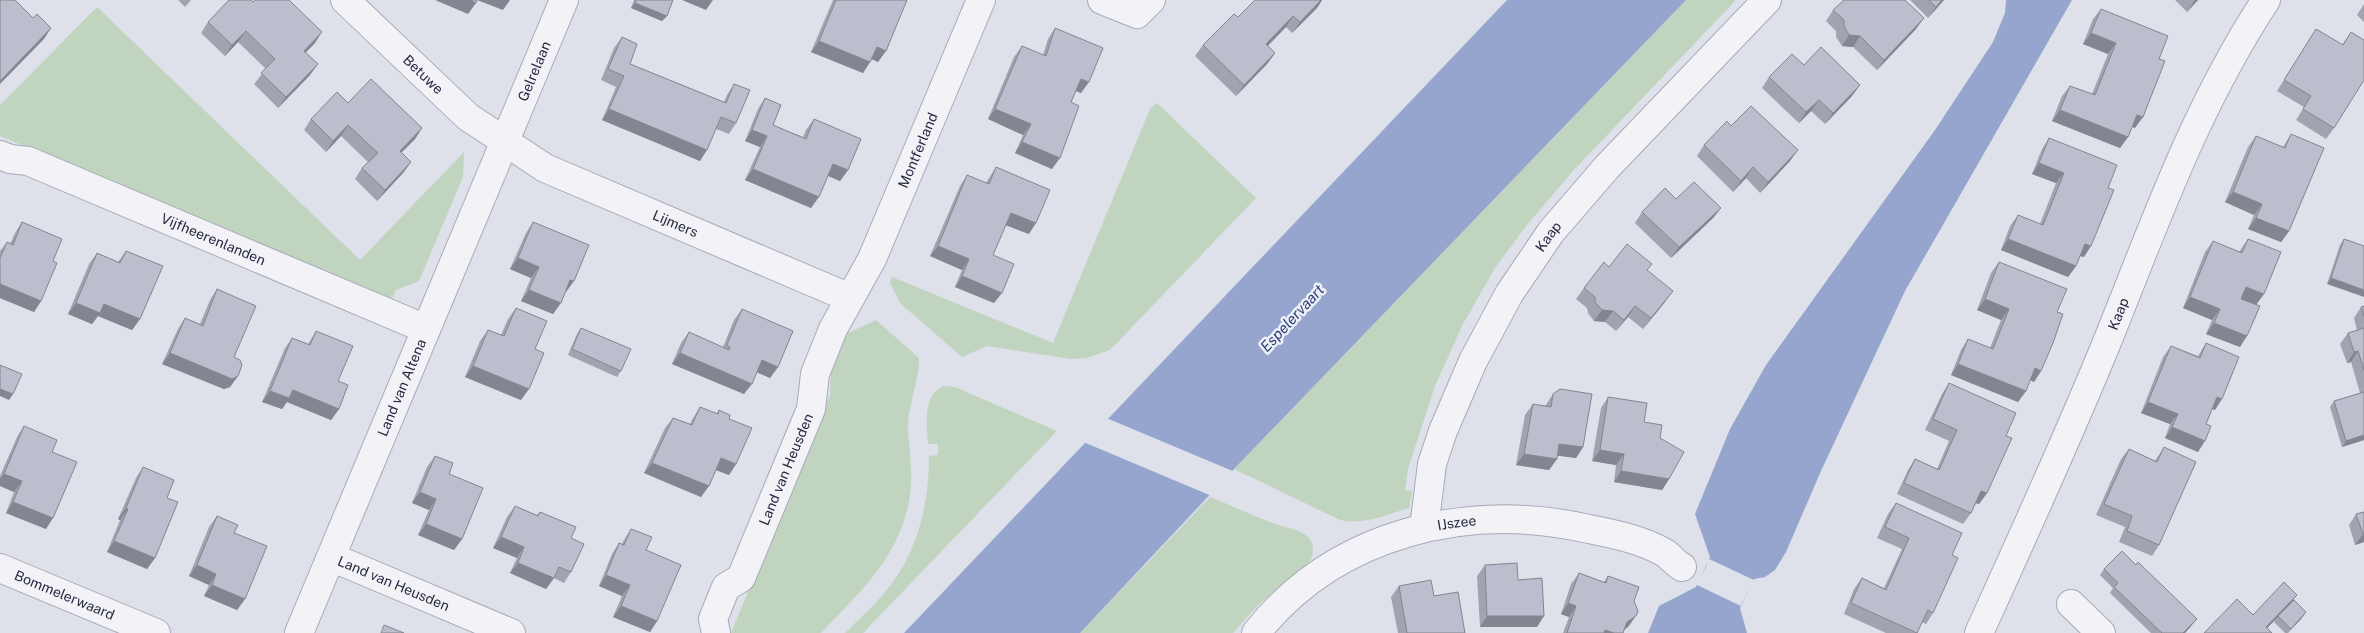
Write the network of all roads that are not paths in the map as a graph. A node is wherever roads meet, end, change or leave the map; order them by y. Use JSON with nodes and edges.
{"nodes":[{"id":1,"x":345,"y":0,"type":"edge"},
{"id":2,"x":564,"y":0,"type":"edge"},
{"id":3,"x":981,"y":0,"type":"edge"},
{"id":4,"x":1102,"y":0,"type":"edge"},
{"id":5,"x":1151,"y":0,"type":"edge"},
{"id":6,"x":1767,"y":0,"type":"edge"},
{"id":7,"x":2266,"y":0,"type":"edge"},
{"id":8,"x":505,"y":142,"type":"junction"},
{"id":9,"x":0,"y":155,"type":"edge"},
{"id":10,"x":850,"y":298,"type":"junction"},
{"id":11,"x":426,"y":329,"type":"junction"},
{"id":12,"x":1424,"y":528,"type":"junction"},
{"id":13,"x":331,"y":557,"type":"junction"},
{"id":14,"x":1682,"y":567,"type":"dead end"},
{"id":15,"x":0,"y":568,"type":"edge"},
{"id":16,"x":2071,"y":604,"type":"dead end"},
{"id":17,"x":156,"y":633,"type":"edge"},
{"id":18,"x":299,"y":633,"type":"edge"},
{"id":19,"x":511,"y":633,"type":"edge"},
{"id":20,"x":716,"y":633,"type":"edge"},
{"id":21,"x":1256,"y":633,"type":"edge"},
{"id":22,"x":1980,"y":633,"type":"edge"},
{"id":23,"x":2100,"y":633,"type":"edge"}],
"edges":[{"from":1,"to":8,"type":"street","name":"Betuwe"},
{"from":2,"to":8,"type":"street","name":"Gelrelaan"},
{"from":3,"to":10,"type":"street","name":"Montferland"},
{"from":4,"to":5,"type":"street"},
{"from":6,"to":12,"type":"street","name":"Kaap"},
{"from":7,"to":22,"type":"street","name":"Kaap"},
{"from":8,"to":10,"type":"street","name":"Lijmers"},
{"from":8,"to":11,"type":"street","name":"Land van Altena"},
{"from":9,"to":11,"type":"street","name":"Vijfheerenlanden"},
{"from":10,"to":20,"type":"street","name":"Land van Heusden"},
{"from":11,"to":13,"type":"street","name":"Land van Altena"},
{"from":12,"to":14,"type":"street","name":"IJszee"},
{"from":12,"to":21,"type":"street","name":"IJszee"},
{"from":13,"to":18,"type":"street","name":"Land van Altena"},
{"from":13,"to":19,"type":"street","name":"Land van Heusden"},
{"from":15,"to":17,"type":"street","name":"Bommelerwaard"},
{"from":16,"to":23,"type":"street"}]}
